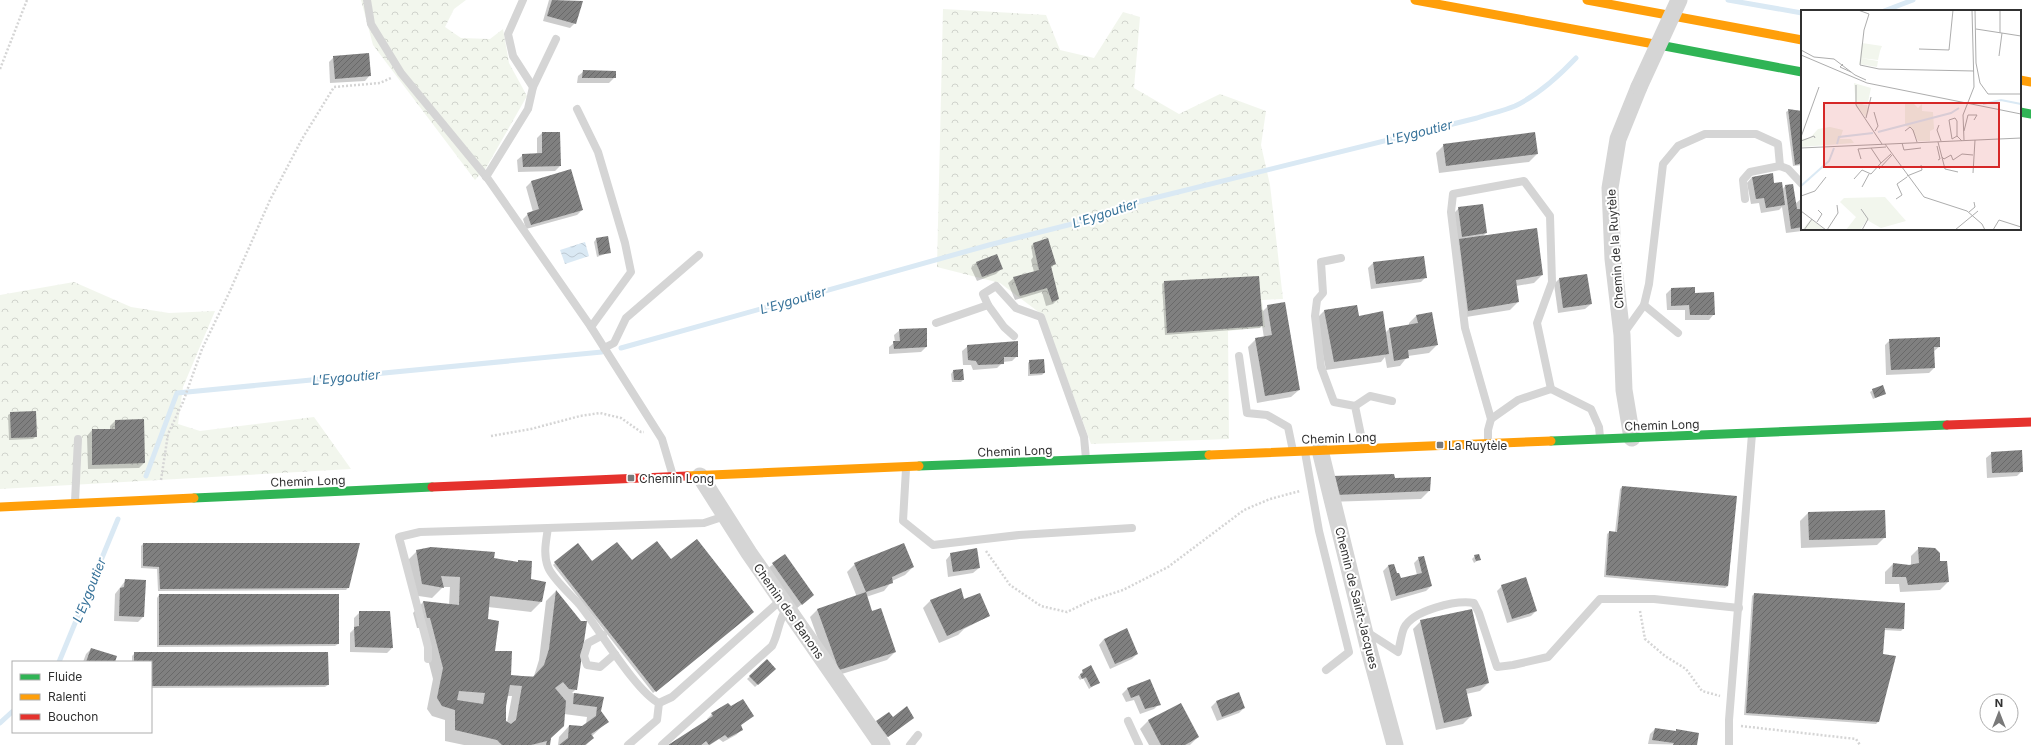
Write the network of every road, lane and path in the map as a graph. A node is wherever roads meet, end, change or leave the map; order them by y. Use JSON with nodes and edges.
{"nodes":[{"id":1,"x":27,"y":0,"type":"edge"},
{"id":2,"x":367,"y":0,"type":"edge"},
{"id":3,"x":523,"y":0,"type":"edge"},
{"id":4,"x":1415,"y":0,"type":"edge"},
{"id":5,"x":1587,"y":0,"type":"edge"},
{"id":6,"x":1679,"y":0,"type":"edge"},
{"id":7,"x":556,"y":39,"type":"dead end"},
{"id":8,"x":1801,"y":40,"type":"edge"},
{"id":9,"x":0,"y":69,"type":"edge"},
{"id":10,"x":1801,"y":72,"type":"edge"},
{"id":11,"x":401,"y":73,"type":"junction"},
{"id":12,"x":2021,"y":80,"type":"edge"},
{"id":13,"x":2031,"y":82,"type":"edge"},
{"id":14,"x":533,"y":88,"type":"junction"},
{"id":15,"x":577,"y":109,"type":"dead end"},
{"id":16,"x":2021,"y":112,"type":"edge"},
{"id":17,"x":2031,"y":114,"type":"edge"},
{"id":18,"x":1780,"y":166,"type":"junction"},
{"id":19,"x":486,"y":177,"type":"junction"},
{"id":20,"x":1801,"y":183,"type":"edge"},
{"id":21,"x":1745,"y":199,"type":"dead end"},
{"id":22,"x":699,"y":255,"type":"dead end"},
{"id":23,"x":1341,"y":258,"type":"dead end"},
{"id":24,"x":988,"y":305,"type":"junction"},
{"id":25,"x":1644,"y":305,"type":"junction"},
{"id":26,"x":936,"y":323,"type":"dead end"},
{"id":27,"x":591,"y":327,"type":"junction"},
{"id":28,"x":1678,"y":333,"type":"dead end"},
{"id":29,"x":1622,"y":335,"type":"junction"},
{"id":30,"x":1014,"y":336,"type":"dead end"},
{"id":31,"x":604,"y":348,"type":"junction"},
{"id":32,"x":1239,"y":356,"type":"dead end"},
{"id":33,"x":1550,"y":389,"type":"junction"},
{"id":34,"x":1392,"y":401,"type":"dead end"},
{"id":35,"x":1355,"y":406,"type":"junction"},
{"id":36,"x":1491,"y":419,"type":"junction"},
{"id":37,"x":2031,"y":422,"type":"edge"},
{"id":38,"x":656,"y":430,"type":"junction"},
{"id":39,"x":1752,"y":433,"type":"junction"},
{"id":40,"x":491,"y":436,"type":"dead end"},
{"id":41,"x":78,"y":438,"type":"dead end"},
{"id":42,"x":1632,"y":438,"type":"junction"},
{"id":43,"x":1600,"y":439,"type":"junction"},
{"id":44,"x":1488,"y":444,"type":"junction"},
{"id":45,"x":1361,"y":449,"type":"junction"},
{"id":46,"x":1313,"y":451,"type":"junction"},
{"id":47,"x":1293,"y":452,"type":"junction"},
{"id":48,"x":1086,"y":460,"type":"junction"},
{"id":49,"x":906,"y":468,"type":"junction"},
{"id":50,"x":700,"y":476,"type":"junction"},
{"id":51,"x":673,"y":477,"type":"junction"},
{"id":52,"x":1313,"y":489,"type":"junction"},
{"id":53,"x":158,"y":499,"type":"junction"},
{"id":54,"x":75,"y":503,"type":"junction"},
{"id":55,"x":0,"y":507,"type":"edge"},
{"id":56,"x":726,"y":516,"type":"junction"},
{"id":57,"x":548,"y":528,"type":"junction"},
{"id":58,"x":1132,"y":528,"type":"dead end"},
{"id":59,"x":966,"y":541,"type":"junction"},
{"id":60,"x":1638,"y":599,"type":"junction"},
{"id":61,"x":784,"y":604,"type":"junction"},
{"id":62,"x":1739,"y":608,"type":"junction"},
{"id":63,"x":1364,"y":630,"type":"junction"},
{"id":64,"x":602,"y":635,"type":"junction"},
{"id":65,"x":616,"y":654,"type":"junction"},
{"id":66,"x":428,"y":659,"type":"dead end"},
{"id":67,"x":1326,"y":670,"type":"dead end"},
{"id":68,"x":1731,"y":699,"type":"junction"},
{"id":69,"x":659,"y":702,"type":"junction"},
{"id":70,"x":1128,"y":721,"type":"dead end"},
{"id":71,"x":1729,"y":725,"type":"junction"},
{"id":72,"x":918,"y":735,"type":"dead end"},
{"id":73,"x":628,"y":745,"type":"edge"},
{"id":74,"x":662,"y":745,"type":"edge"},
{"id":75,"x":882,"y":745,"type":"edge"},
{"id":76,"x":910,"y":745,"type":"edge"},
{"id":77,"x":1139,"y":745,"type":"edge"},
{"id":78,"x":1395,"y":745,"type":"edge"},
{"id":79,"x":1729,"y":745,"type":"edge"},
{"id":80,"x":1860,"y":745,"type":"edge"}],
"edges":[{"from":1,"to":9,"type":"path"},
{"from":2,"to":11,"type":"lane"},
{"from":3,"to":14,"type":"lane"},
{"from":4,"to":10,"type":"main road"},
{"from":5,"to":8,"type":"main road"},
{"from":6,"to":29,"type":"street","name":"Chemin de la Ruytèle","bridge":true},
{"from":7,"to":14,"type":"lane"},
{"from":11,"to":19,"type":"lane"},
{"from":11,"to":53,"type":"path"},
{"from":12,"to":13,"type":"main road"},
{"from":14,"to":19,"type":"lane"},
{"from":15,"to":27,"type":"lane"},
{"from":16,"to":17,"type":"main road"},
{"from":18,"to":20,"type":"lane"},
{"from":18,"to":21,"type":"lane"},
{"from":18,"to":25,"type":"lane"},
{"from":19,"to":27,"type":"lane"},
{"from":22,"to":31,"type":"lane"},
{"from":23,"to":35,"type":"lane"},
{"from":24,"to":26,"type":"lane"},
{"from":24,"to":30,"type":"lane"},
{"from":24,"to":48,"type":"lane"},
{"from":25,"to":28,"type":"lane"},
{"from":25,"to":29,"type":"lane"},
{"from":27,"to":31,"type":"lane"},
{"from":29,"to":42,"type":"street","name":"Chemin de la Ruytèle"},
{"from":31,"to":38,"type":"lane"},
{"from":32,"to":47,"type":"lane"},
{"from":33,"to":36,"type":"lane"},
{"from":33,"to":36,"type":"lane"},
{"from":33,"to":43,"type":"lane"},
{"from":34,"to":35,"type":"lane"},
{"from":35,"to":45,"type":"lane"},
{"from":36,"to":44,"type":"lane"},
{"from":37,"to":39,"type":"main road","name":"Chemin Long"},
{"from":38,"to":40,"type":"path"},
{"from":38,"to":51,"type":"lane"},
{"from":39,"to":42,"type":"main road","name":"Chemin Long"},
{"from":39,"to":62,"type":"lane"},
{"from":41,"to":54,"type":"lane"},
{"from":42,"to":43,"type":"main road","name":"Chemin Long"},
{"from":43,"to":44,"type":"main road","name":"Chemin Long"},
{"from":44,"to":45,"type":"main road","name":"Chemin Long"},
{"from":45,"to":46,"type":"main road","name":"Chemin Long"},
{"from":46,"to":47,"type":"main road","name":"Chemin Long"},
{"from":46,"to":52,"type":"lane"},
{"from":46,"to":63,"type":"street","name":"Chemin de Saint-Jacques"},
{"from":47,"to":48,"type":"main road","name":"Chemin Long"},
{"from":48,"to":49,"type":"main road","name":"Chemin Long"},
{"from":49,"to":50,"type":"main road","name":"Chemin Long"},
{"from":49,"to":59,"type":"lane"},
{"from":50,"to":51,"type":"main road","name":"Chemin Long"},
{"from":50,"to":56,"type":"street","name":"Chemin des Banons"},
{"from":51,"to":53,"type":"main road","name":"Chemin Long"},
{"from":52,"to":59,"type":"path"},
{"from":52,"to":67,"type":"lane"},
{"from":53,"to":54,"type":"main road","name":"Chemin Long"},
{"from":54,"to":55,"type":"main road","name":"Chemin Long"},
{"from":56,"to":57,"type":"lane"},
{"from":56,"to":61,"type":"street","name":"Chemin des Banons"},
{"from":57,"to":64,"type":"lane"},
{"from":57,"to":66,"type":"lane"},
{"from":58,"to":59,"type":"lane"},
{"from":60,"to":62,"type":"lane"},
{"from":60,"to":63,"type":"lane"},
{"from":60,"to":68,"type":"path"},
{"from":61,"to":69,"type":"lane"},
{"from":61,"to":74,"type":"lane"},
{"from":61,"to":75,"type":"street","name":"Chemin des Banons"},
{"from":62,"to":68,"type":"lane"},
{"from":63,"to":78,"type":"street","name":"Chemin de Saint-Jacques"},
{"from":64,"to":65,"type":"lane"},
{"from":64,"to":65,"type":"lane"},
{"from":65,"to":69,"type":"lane"},
{"from":68,"to":71,"type":"lane"},
{"from":69,"to":73,"type":"lane"},
{"from":70,"to":77,"type":"lane"},
{"from":71,"to":79,"type":"lane"},
{"from":71,"to":80,"type":"path"},
{"from":72,"to":76,"type":"lane"}]}
